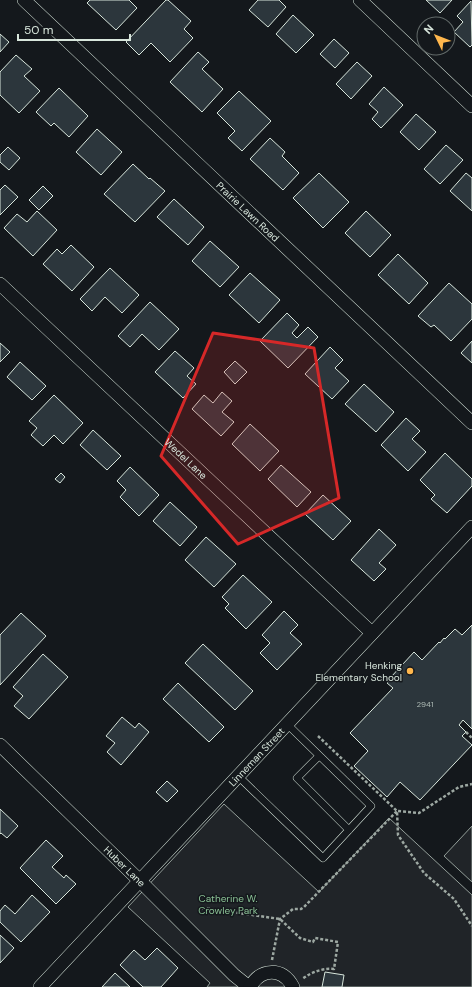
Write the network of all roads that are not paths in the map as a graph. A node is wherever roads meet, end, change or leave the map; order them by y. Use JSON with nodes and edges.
{"nodes":[{"id":1,"x":24,"y":0,"type":"edge"},
{"id":2,"x":360,"y":0,"type":"edge"},
{"id":3,"x":472,"y":106,"type":"edge"},
{"id":4,"x":0,"y":284,"type":"edge"},
{"id":5,"x":472,"y":423,"type":"edge"},
{"id":6,"x":472,"y":527,"type":"edge"},
{"id":7,"x":372,"y":633,"type":"junction"},
{"id":8,"x":287,"y":724,"type":"junction"},
{"id":9,"x":0,"y":746,"type":"edge"},
{"id":10,"x":319,"y":756,"type":"junction"},
{"id":11,"x":238,"y":776,"type":"junction"},
{"id":12,"x":349,"y":830,"type":"junction"},
{"id":13,"x":140,"y":881,"type":"junction"},
{"id":14,"x":296,"y":984,"type":"edge"},
{"id":15,"x":40,"y":987,"type":"edge"},
{"id":16,"x":249,"y":987,"type":"edge"}],
"edges":[{"from":1,"to":5,"type":"street","name":"Prairie Lawn Road"},
{"from":2,"to":3,"type":"street"},
{"from":4,"to":7,"type":"street","name":"Wedel Lane"},
{"from":6,"to":7,"type":"street","name":"Linneman Street"},
{"from":7,"to":8,"type":"street","name":"Linneman Street"},
{"from":8,"to":10,"type":"lane"},
{"from":8,"to":11,"type":"street","name":"Linneman Street"},
{"from":9,"to":13,"type":"street","name":"Huber Lane"},
{"from":10,"to":12,"type":"lane"},
{"from":10,"to":12,"type":"lane"},
{"from":11,"to":12,"type":"lane"},
{"from":11,"to":13,"type":"street","name":"Linneman Street"},
{"from":13,"to":15,"type":"street","name":"Linneman Street"},
{"from":13,"to":16,"type":"street","name":"Huber Lane"},
{"from":14,"to":16,"type":"street","name":"Huber Lane"}]}
